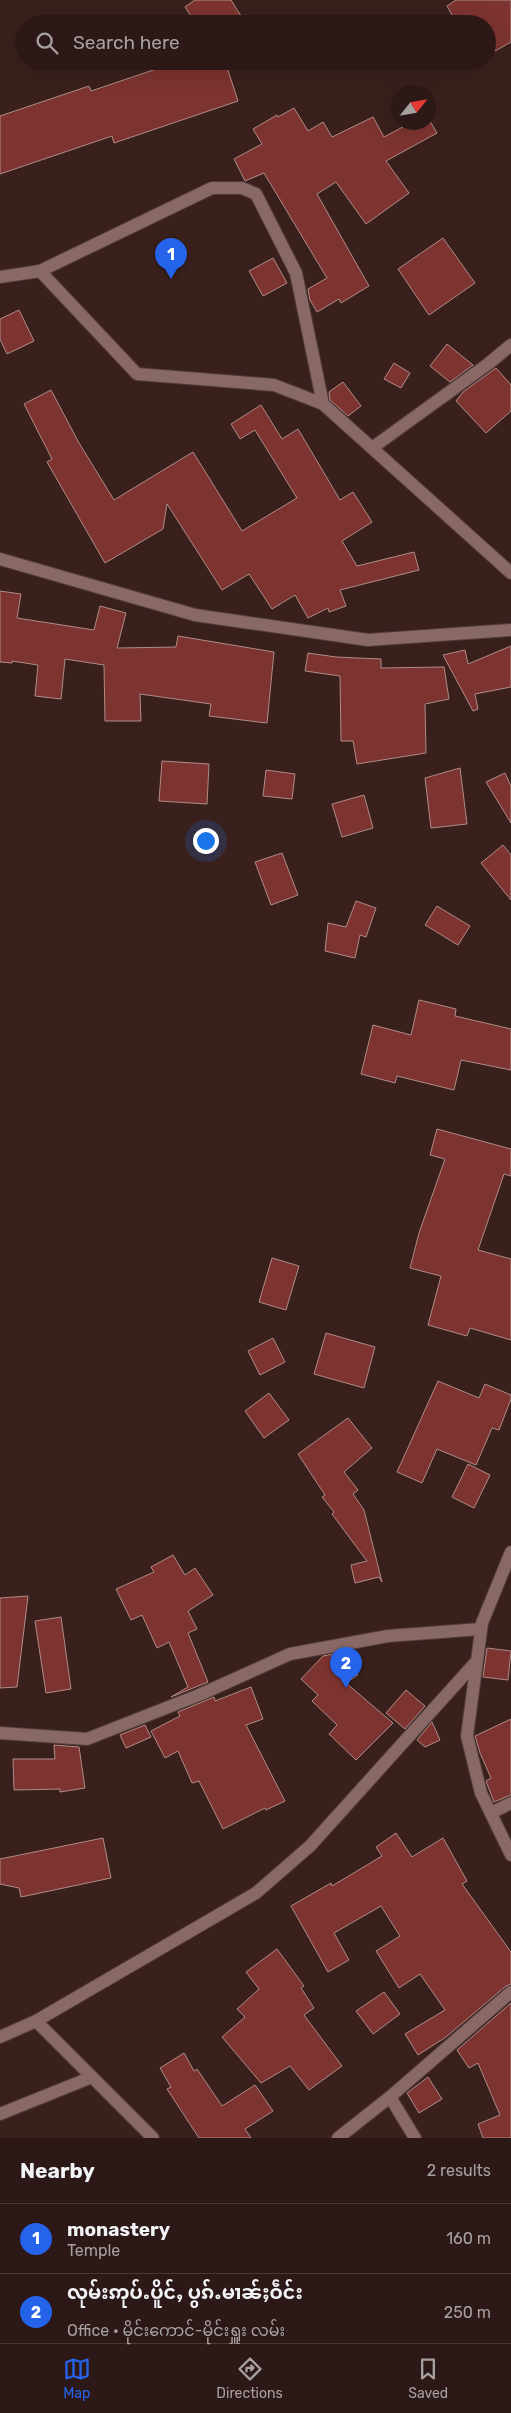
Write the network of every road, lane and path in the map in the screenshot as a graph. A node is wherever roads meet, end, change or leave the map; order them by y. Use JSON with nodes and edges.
{"nodes":[{"id":1,"x":40,"y":271,"type":"junction"},
{"id":2,"x":0,"y":277,"type":"edge"},
{"id":3,"x":511,"y":345,"type":"edge"},
{"id":4,"x":323,"y":404,"type":"junction"},
{"id":5,"x":372,"y":448,"type":"junction"},
{"id":6,"x":0,"y":558,"type":"edge"},
{"id":7,"x":511,"y":573,"type":"edge"},
{"id":8,"x":511,"y":630,"type":"edge"},
{"id":9,"x":511,"y":1552,"type":"edge"},
{"id":10,"x":481,"y":1629,"type":"junction"},
{"id":11,"x":475,"y":1663,"type":"junction"},
{"id":12,"x":0,"y":1733,"type":"edge"},
{"id":13,"x":511,"y":1803,"type":"edge"},
{"id":14,"x":491,"y":1813,"type":"junction"},
{"id":15,"x":511,"y":1855,"type":"edge"},
{"id":16,"x":511,"y":1992,"type":"edge"},
{"id":17,"x":36,"y":2021,"type":"junction"},
{"id":18,"x":0,"y":2037,"type":"edge"},
{"id":19,"x":92,"y":2077,"type":"junction"},
{"id":20,"x":390,"y":2097,"type":"junction"},
{"id":21,"x":0,"y":2114,"type":"edge"},
{"id":22,"x":153,"y":2138,"type":"edge"},
{"id":23,"x":338,"y":2138,"type":"edge"},
{"id":24,"x":415,"y":2138,"type":"edge"}],
"edges":[{"from":1,"to":2,"type":"street"},
{"from":1,"to":4,"type":"street"},
{"from":1,"to":4,"type":"street"},
{"from":3,"to":5,"type":"street"},
{"from":4,"to":5,"type":"street"},
{"from":5,"to":7,"type":"street"},
{"from":6,"to":8,"type":"street"},
{"from":9,"to":10,"type":"street"},
{"from":10,"to":11,"type":"street"},
{"from":10,"to":12,"type":"street"},
{"from":11,"to":14,"type":"street"},
{"from":11,"to":17,"type":"street"},
{"from":13,"to":14,"type":"street"},
{"from":14,"to":15,"type":"street"},
{"from":16,"to":20,"type":"street"},
{"from":17,"to":18,"type":"street"},
{"from":17,"to":19,"type":"street"},
{"from":19,"to":21,"type":"street"},
{"from":19,"to":22,"type":"street"},
{"from":20,"to":23,"type":"street"},
{"from":20,"to":24,"type":"street"}]}
